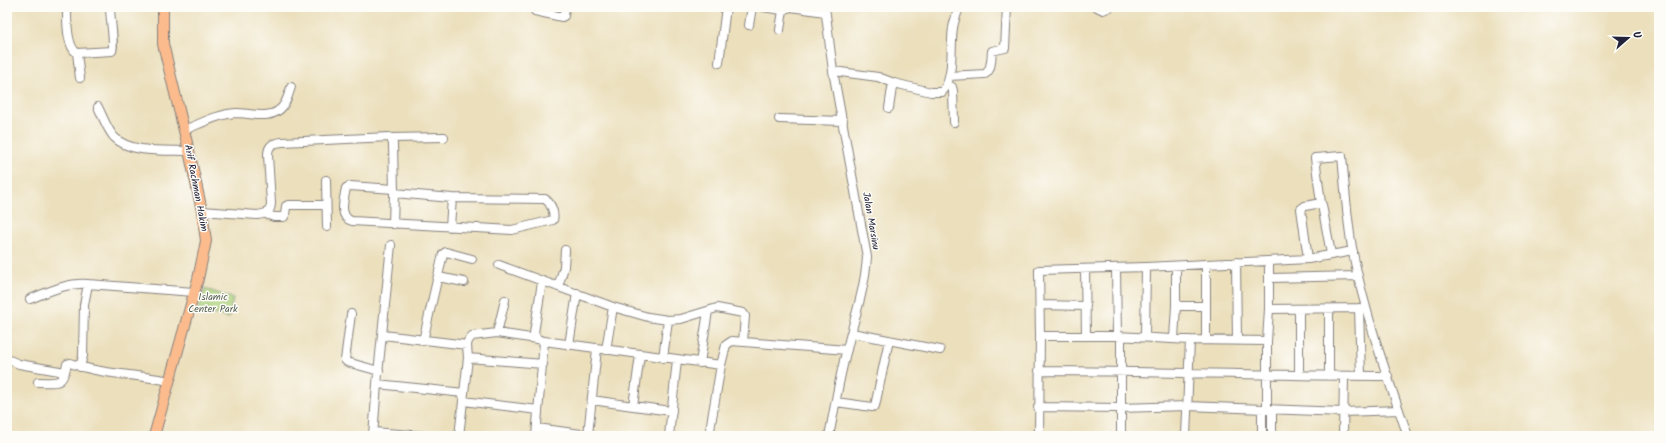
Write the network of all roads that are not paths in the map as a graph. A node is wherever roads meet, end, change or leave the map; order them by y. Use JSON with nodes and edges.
{"nodes":[{"id":1,"x":67,"y":7,"type":"edge"},
{"id":2,"x":163,"y":7,"type":"edge"},
{"id":3,"x":534,"y":7,"type":"edge"},
{"id":4,"x":565,"y":7,"type":"edge"},
{"id":5,"x":726,"y":7,"type":"edge"},
{"id":6,"x":752,"y":7,"type":"edge"},
{"id":7,"x":763,"y":7,"type":"edge"},
{"id":8,"x":959,"y":7,"type":"edge"},
{"id":9,"x":1007,"y":7,"type":"edge"},
{"id":10,"x":1097,"y":7,"type":"edge"},
{"id":11,"x":1110,"y":7,"type":"edge"},
{"id":12,"x":110,"y":8,"type":"dead end"},
{"id":13,"x":783,"y":10,"type":"junction"},
{"id":14,"x":825,"y":10,"type":"edge"},
{"id":15,"x":749,"y":26,"type":"dead end"},
{"id":16,"x":780,"y":30,"type":"dead end"},
{"id":17,"x":77,"y":53,"type":"junction"},
{"id":18,"x":719,"y":63,"type":"dead end"},
{"id":19,"x":833,"y":70,"type":"junction"},
{"id":20,"x":80,"y":78,"type":"dead end"},
{"id":21,"x":948,"y":80,"type":"junction"},
{"id":22,"x":894,"y":83,"type":"junction"},
{"id":23,"x":291,"y":87,"type":"dead end"},
{"id":24,"x":98,"y":107,"type":"dead end"},
{"id":25,"x":889,"y":108,"type":"dead end"},
{"id":26,"x":779,"y":119,"type":"dead end"},
{"id":27,"x":843,"y":121,"type":"junction"},
{"id":28,"x":954,"y":122,"type":"dead end"},
{"id":29,"x":184,"y":130,"type":"junction"},
{"id":30,"x":444,"y":137,"type":"dead end"},
{"id":31,"x":391,"y":138,"type":"junction"},
{"id":32,"x":189,"y":151,"type":"junction"},
{"id":33,"x":326,"y":180,"type":"dead end"},
{"id":34,"x":394,"y":191,"type":"junction"},
{"id":35,"x":452,"y":198,"type":"junction"},
{"id":36,"x":1321,"y":204,"type":"junction"},
{"id":37,"x":326,"y":205,"type":"junction"},
{"id":38,"x":202,"y":211,"type":"junction"},
{"id":39,"x":266,"y":214,"type":"junction"},
{"id":40,"x":393,"y":224,"type":"junction"},
{"id":41,"x":327,"y":227,"type":"dead end"},
{"id":42,"x":450,"y":227,"type":"junction"},
{"id":43,"x":391,"y":245,"type":"dead end"},
{"id":44,"x":566,"y":250,"type":"dead end"},
{"id":45,"x":1353,"y":251,"type":"junction"},
{"id":46,"x":1331,"y":254,"type":"junction"},
{"id":47,"x":472,"y":259,"type":"dead end"},
{"id":48,"x":1308,"y":259,"type":"junction"},
{"id":49,"x":1269,"y":261,"type":"junction"},
{"id":50,"x":1236,"y":262,"type":"junction"},
{"id":51,"x":1206,"y":264,"type":"junction"},
{"id":52,"x":499,"y":265,"type":"dead end"},
{"id":53,"x":1176,"y":266,"type":"junction"},
{"id":54,"x":1146,"y":267,"type":"junction"},
{"id":55,"x":1116,"y":268,"type":"junction"},
{"id":56,"x":1085,"y":269,"type":"junction"},
{"id":57,"x":438,"y":276,"type":"junction"},
{"id":58,"x":1358,"y":276,"type":"junction"},
{"id":59,"x":1270,"y":278,"type":"junction"},
{"id":60,"x":464,"y":282,"type":"dead end"},
{"id":61,"x":542,"y":282,"type":"junction"},
{"id":62,"x":88,"y":284,"type":"junction"},
{"id":63,"x":558,"y":286,"type":"junction"},
{"id":64,"x":194,"y":292,"type":"junction"},
{"id":65,"x":577,"y":293,"type":"junction"},
{"id":66,"x":30,"y":299,"type":"dead end"},
{"id":67,"x":506,"y":300,"type":"dead end"},
{"id":68,"x":1040,"y":306,"type":"junction"},
{"id":69,"x":1086,"y":306,"type":"junction"},
{"id":70,"x":1176,"y":306,"type":"junction"},
{"id":71,"x":1206,"y":306,"type":"junction"},
{"id":72,"x":613,"y":307,"type":"junction"},
{"id":73,"x":1363,"y":308,"type":"junction"},
{"id":74,"x":1269,"y":309,"type":"junction"},
{"id":75,"x":1300,"y":310,"type":"junction"},
{"id":76,"x":1329,"y":310,"type":"junction"},
{"id":77,"x":708,"y":311,"type":"junction"},
{"id":78,"x":351,"y":314,"type":"dead end"},
{"id":79,"x":668,"y":320,"type":"junction"},
{"id":80,"x":497,"y":333,"type":"junction"},
{"id":81,"x":852,"y":333,"type":"junction"},
{"id":82,"x":383,"y":335,"type":"junction"},
{"id":83,"x":1086,"y":335,"type":"junction"},
{"id":84,"x":1040,"y":336,"type":"junction"},
{"id":85,"x":1119,"y":336,"type":"junction"},
{"id":86,"x":1145,"y":337,"type":"junction"},
{"id":87,"x":1174,"y":338,"type":"junction"},
{"id":88,"x":541,"y":340,"type":"junction"},
{"id":89,"x":889,"y":340,"type":"junction"},
{"id":90,"x":1190,"y":340,"type":"junction"},
{"id":91,"x":1206,"y":340,"type":"junction"},
{"id":92,"x":1237,"y":340,"type":"junction"},
{"id":93,"x":423,"y":341,"type":"junction"},
{"id":94,"x":1267,"y":341,"type":"junction"},
{"id":95,"x":742,"y":342,"type":"junction"},
{"id":96,"x":467,"y":345,"type":"junction"},
{"id":97,"x":569,"y":345,"type":"junction"},
{"id":98,"x":602,"y":349,"type":"junction"},
{"id":99,"x":847,"y":350,"type":"junction"},
{"id":100,"x":940,"y":350,"type":"dead end"},
{"id":101,"x":640,"y":355,"type":"junction"},
{"id":102,"x":468,"y":358,"type":"junction"},
{"id":103,"x":663,"y":358,"type":"junction"},
{"id":104,"x":7,"y":359,"type":"edge"},
{"id":105,"x":677,"y":360,"type":"junction"},
{"id":106,"x":700,"y":363,"type":"junction"},
{"id":107,"x":543,"y":364,"type":"junction"},
{"id":108,"x":721,"y":365,"type":"junction"},
{"id":109,"x":80,"y":367,"type":"junction"},
{"id":110,"x":379,"y":371,"type":"junction"},
{"id":111,"x":1039,"y":371,"type":"junction"},
{"id":112,"x":1121,"y":371,"type":"junction"},
{"id":113,"x":65,"y":372,"type":"junction"},
{"id":114,"x":1188,"y":372,"type":"junction"},
{"id":115,"x":1267,"y":375,"type":"junction"},
{"id":116,"x":1299,"y":375,"type":"junction"},
{"id":117,"x":1329,"y":376,"type":"junction"},
{"id":118,"x":1344,"y":376,"type":"junction"},
{"id":119,"x":1361,"y":376,"type":"junction"},
{"id":120,"x":1388,"y":376,"type":"junction"},
{"id":121,"x":169,"y":381,"type":"junction"},
{"id":122,"x":38,"y":382,"type":"dead end"},
{"id":123,"x":377,"y":384,"type":"junction"},
{"id":124,"x":464,"y":397,"type":"junction"},
{"id":125,"x":592,"y":400,"type":"junction"},
{"id":126,"x":836,"y":402,"type":"junction"},
{"id":127,"x":634,"y":406,"type":"junction"},
{"id":128,"x":1038,"y":406,"type":"junction"},
{"id":129,"x":1187,"y":406,"type":"junction"},
{"id":130,"x":1120,"y":408,"type":"junction"},
{"id":131,"x":538,"y":410,"type":"junction"},
{"id":132,"x":1267,"y":410,"type":"junction"},
{"id":133,"x":1399,"y":410,"type":"junction"},
{"id":134,"x":672,"y":411,"type":"junction"},
{"id":135,"x":1343,"y":412,"type":"junction"},
{"id":136,"x":710,"y":430,"type":"dead end"},
{"id":137,"x":537,"y":432,"type":"edge"},
{"id":138,"x":373,"y":434,"type":"edge"},
{"id":139,"x":154,"y":436,"type":"edge"},
{"id":140,"x":425,"y":436,"type":"edge"},
{"id":141,"x":459,"y":436,"type":"edge"},
{"id":142,"x":590,"y":436,"type":"edge"},
{"id":143,"x":669,"y":436,"type":"edge"},
{"id":144,"x":829,"y":436,"type":"edge"},
{"id":145,"x":1039,"y":436,"type":"edge"},
{"id":146,"x":1121,"y":436,"type":"edge"},
{"id":147,"x":1186,"y":436,"type":"edge"},
{"id":148,"x":1262,"y":436,"type":"edge"},
{"id":149,"x":1272,"y":436,"type":"edge"},
{"id":150,"x":1343,"y":436,"type":"edge"},
{"id":151,"x":1408,"y":436,"type":"edge"}],
"edges":[{"from":1,"to":17,"type":"street"},
{"from":2,"to":29,"type":"main road","name":"Arif Rachman Hakim"},
{"from":3,"to":4,"type":"street"},
{"from":5,"to":18,"type":"street"},
{"from":6,"to":15,"type":"street"},
{"from":7,"to":13,"type":"street"},
{"from":8,"to":21,"type":"street"},
{"from":9,"to":21,"type":"street"},
{"from":10,"to":11,"type":"street"},
{"from":12,"to":17,"type":"street"},
{"from":13,"to":14,"type":"street"},
{"from":13,"to":16,"type":"street"},
{"from":14,"to":19,"type":"street","name":"Jalan Marsinu"},
{"from":17,"to":20,"type":"street"},
{"from":19,"to":22,"type":"street"},
{"from":19,"to":27,"type":"street","name":"Jalan Marsinu"},
{"from":21,"to":22,"type":"street"},
{"from":21,"to":28,"type":"street"},
{"from":22,"to":25,"type":"street"},
{"from":23,"to":29,"type":"street"},
{"from":24,"to":32,"type":"street"},
{"from":26,"to":27,"type":"street"},
{"from":27,"to":81,"type":"street","name":"Jalan Marsinu"},
{"from":29,"to":32,"type":"main road","name":"Arif Rachman Hakim"},
{"from":30,"to":31,"type":"street"},
{"from":31,"to":34,"type":"street"},
{"from":31,"to":39,"type":"street"},
{"from":32,"to":38,"type":"main road","name":"Arif Rachman Hakim"},
{"from":33,"to":37,"type":"street"},
{"from":34,"to":35,"type":"street"},
{"from":34,"to":40,"type":"street"},
{"from":34,"to":40,"type":"street"},
{"from":35,"to":42,"type":"street"},
{"from":35,"to":42,"type":"street"},
{"from":36,"to":45,"type":"street"},
{"from":36,"to":46,"type":"street"},
{"from":36,"to":48,"type":"street"},
{"from":37,"to":39,"type":"street"},
{"from":37,"to":41,"type":"street"},
{"from":38,"to":39,"type":"street"},
{"from":38,"to":64,"type":"main road","name":"Arif Rachman Hakim"},
{"from":40,"to":42,"type":"street"},
{"from":43,"to":82,"type":"street"},
{"from":44,"to":63,"type":"street"},
{"from":45,"to":46,"type":"street"},
{"from":45,"to":58,"type":"street"},
{"from":46,"to":48,"type":"street"},
{"from":47,"to":57,"type":"street"},
{"from":48,"to":49,"type":"street"},
{"from":49,"to":50,"type":"street"},
{"from":49,"to":59,"type":"street"},
{"from":50,"to":51,"type":"street"},
{"from":50,"to":92,"type":"street"},
{"from":51,"to":53,"type":"street"},
{"from":51,"to":71,"type":"street"},
{"from":52,"to":61,"type":"street"},
{"from":53,"to":54,"type":"street"},
{"from":53,"to":70,"type":"street"},
{"from":54,"to":55,"type":"street"},
{"from":54,"to":86,"type":"street"},
{"from":55,"to":56,"type":"street"},
{"from":55,"to":85,"type":"street"},
{"from":56,"to":68,"type":"street"},
{"from":56,"to":69,"type":"street"},
{"from":57,"to":60,"type":"street"},
{"from":57,"to":93,"type":"street"},
{"from":58,"to":59,"type":"street"},
{"from":58,"to":73,"type":"street"},
{"from":59,"to":74,"type":"street"},
{"from":61,"to":63,"type":"street"},
{"from":61,"to":88,"type":"street"},
{"from":62,"to":64,"type":"street"},
{"from":62,"to":66,"type":"street"},
{"from":62,"to":109,"type":"street"},
{"from":63,"to":65,"type":"street"},
{"from":64,"to":121,"type":"main road","name":"Arif Rachman Hakim"},
{"from":65,"to":72,"type":"street"},
{"from":65,"to":97,"type":"street"},
{"from":67,"to":80,"type":"street"},
{"from":68,"to":69,"type":"street"},
{"from":68,"to":84,"type":"street"},
{"from":69,"to":83,"type":"street"},
{"from":70,"to":71,"type":"street"},
{"from":70,"to":87,"type":"street"},
{"from":71,"to":91,"type":"street"},
{"from":72,"to":79,"type":"street"},
{"from":72,"to":98,"type":"street"},
{"from":73,"to":76,"type":"street"},
{"from":73,"to":119,"type":"street"},
{"from":73,"to":120,"type":"street"},
{"from":74,"to":75,"type":"street"},
{"from":74,"to":94,"type":"street"},
{"from":75,"to":76,"type":"street"},
{"from":75,"to":116,"type":"street"},
{"from":76,"to":117,"type":"street"},
{"from":77,"to":79,"type":"street"},
{"from":77,"to":95,"type":"street"},
{"from":77,"to":106,"type":"street"},
{"from":78,"to":110,"type":"street"},
{"from":79,"to":103,"type":"street"},
{"from":80,"to":88,"type":"street"},
{"from":80,"to":96,"type":"street"},
{"from":81,"to":89,"type":"street"},
{"from":81,"to":99,"type":"street","name":"Jalan Marsinu"},
{"from":82,"to":93,"type":"street"},
{"from":82,"to":110,"type":"street"},
{"from":83,"to":84,"type":"street"},
{"from":83,"to":85,"type":"street"},
{"from":84,"to":111,"type":"street"},
{"from":85,"to":86,"type":"street"},
{"from":85,"to":112,"type":"street"},
{"from":86,"to":87,"type":"street"},
{"from":87,"to":90,"type":"street"},
{"from":88,"to":97,"type":"street"},
{"from":88,"to":107,"type":"street"},
{"from":89,"to":100,"type":"street"},
{"from":89,"to":126,"type":"street"},
{"from":90,"to":91,"type":"street"},
{"from":90,"to":114,"type":"street"},
{"from":91,"to":92,"type":"street"},
{"from":92,"to":94,"type":"street"},
{"from":93,"to":96,"type":"street"},
{"from":94,"to":115,"type":"street"},
{"from":95,"to":99,"type":"street"},
{"from":95,"to":108,"type":"street"},
{"from":96,"to":102,"type":"street"},
{"from":97,"to":98,"type":"street"},
{"from":98,"to":101,"type":"street"},
{"from":98,"to":125,"type":"street"},
{"from":99,"to":126,"type":"street","name":"Jalan Marsinu"},
{"from":101,"to":103,"type":"street"},
{"from":101,"to":127,"type":"street"},
{"from":102,"to":107,"type":"street"},
{"from":102,"to":124,"type":"street"},
{"from":103,"to":105,"type":"street"},
{"from":104,"to":113,"type":"street"},
{"from":105,"to":106,"type":"street"},
{"from":105,"to":134,"type":"street"},
{"from":106,"to":108,"type":"street"},
{"from":107,"to":131,"type":"street"},
{"from":108,"to":136,"type":"street"},
{"from":109,"to":113,"type":"street"},
{"from":109,"to":121,"type":"street"},
{"from":110,"to":123,"type":"street"},
{"from":111,"to":112,"type":"street"},
{"from":111,"to":128,"type":"street"},
{"from":112,"to":114,"type":"street"},
{"from":112,"to":130,"type":"street"},
{"from":113,"to":122,"type":"street"},
{"from":114,"to":115,"type":"street"},
{"from":114,"to":129,"type":"street"},
{"from":115,"to":116,"type":"street"},
{"from":115,"to":132,"type":"street"},
{"from":116,"to":117,"type":"street"},
{"from":117,"to":118,"type":"street"},
{"from":118,"to":119,"type":"street"},
{"from":118,"to":135,"type":"street"},
{"from":119,"to":120,"type":"street"},
{"from":120,"to":133,"type":"street"},
{"from":121,"to":139,"type":"main road","name":"Arif Rachman Hakim"},
{"from":123,"to":124,"type":"street"},
{"from":123,"to":138,"type":"street"},
{"from":124,"to":131,"type":"street"},
{"from":124,"to":141,"type":"street"},
{"from":125,"to":127,"type":"street"},
{"from":125,"to":142,"type":"street"},
{"from":126,"to":144,"type":"street","name":"Jalan Marsinu"},
{"from":127,"to":134,"type":"street"},
{"from":128,"to":130,"type":"street"},
{"from":128,"to":145,"type":"street"},
{"from":129,"to":130,"type":"street"},
{"from":129,"to":132,"type":"street"},
{"from":129,"to":147,"type":"street"},
{"from":130,"to":146,"type":"street"},
{"from":131,"to":137,"type":"street"},
{"from":132,"to":135,"type":"street"},
{"from":132,"to":148,"type":"street"},
{"from":132,"to":149,"type":"street"},
{"from":133,"to":135,"type":"street"},
{"from":133,"to":151,"type":"street"},
{"from":134,"to":143,"type":"street"},
{"from":135,"to":150,"type":"street"},
{"from":137,"to":142,"type":"street"},
{"from":138,"to":140,"type":"street"}]}
